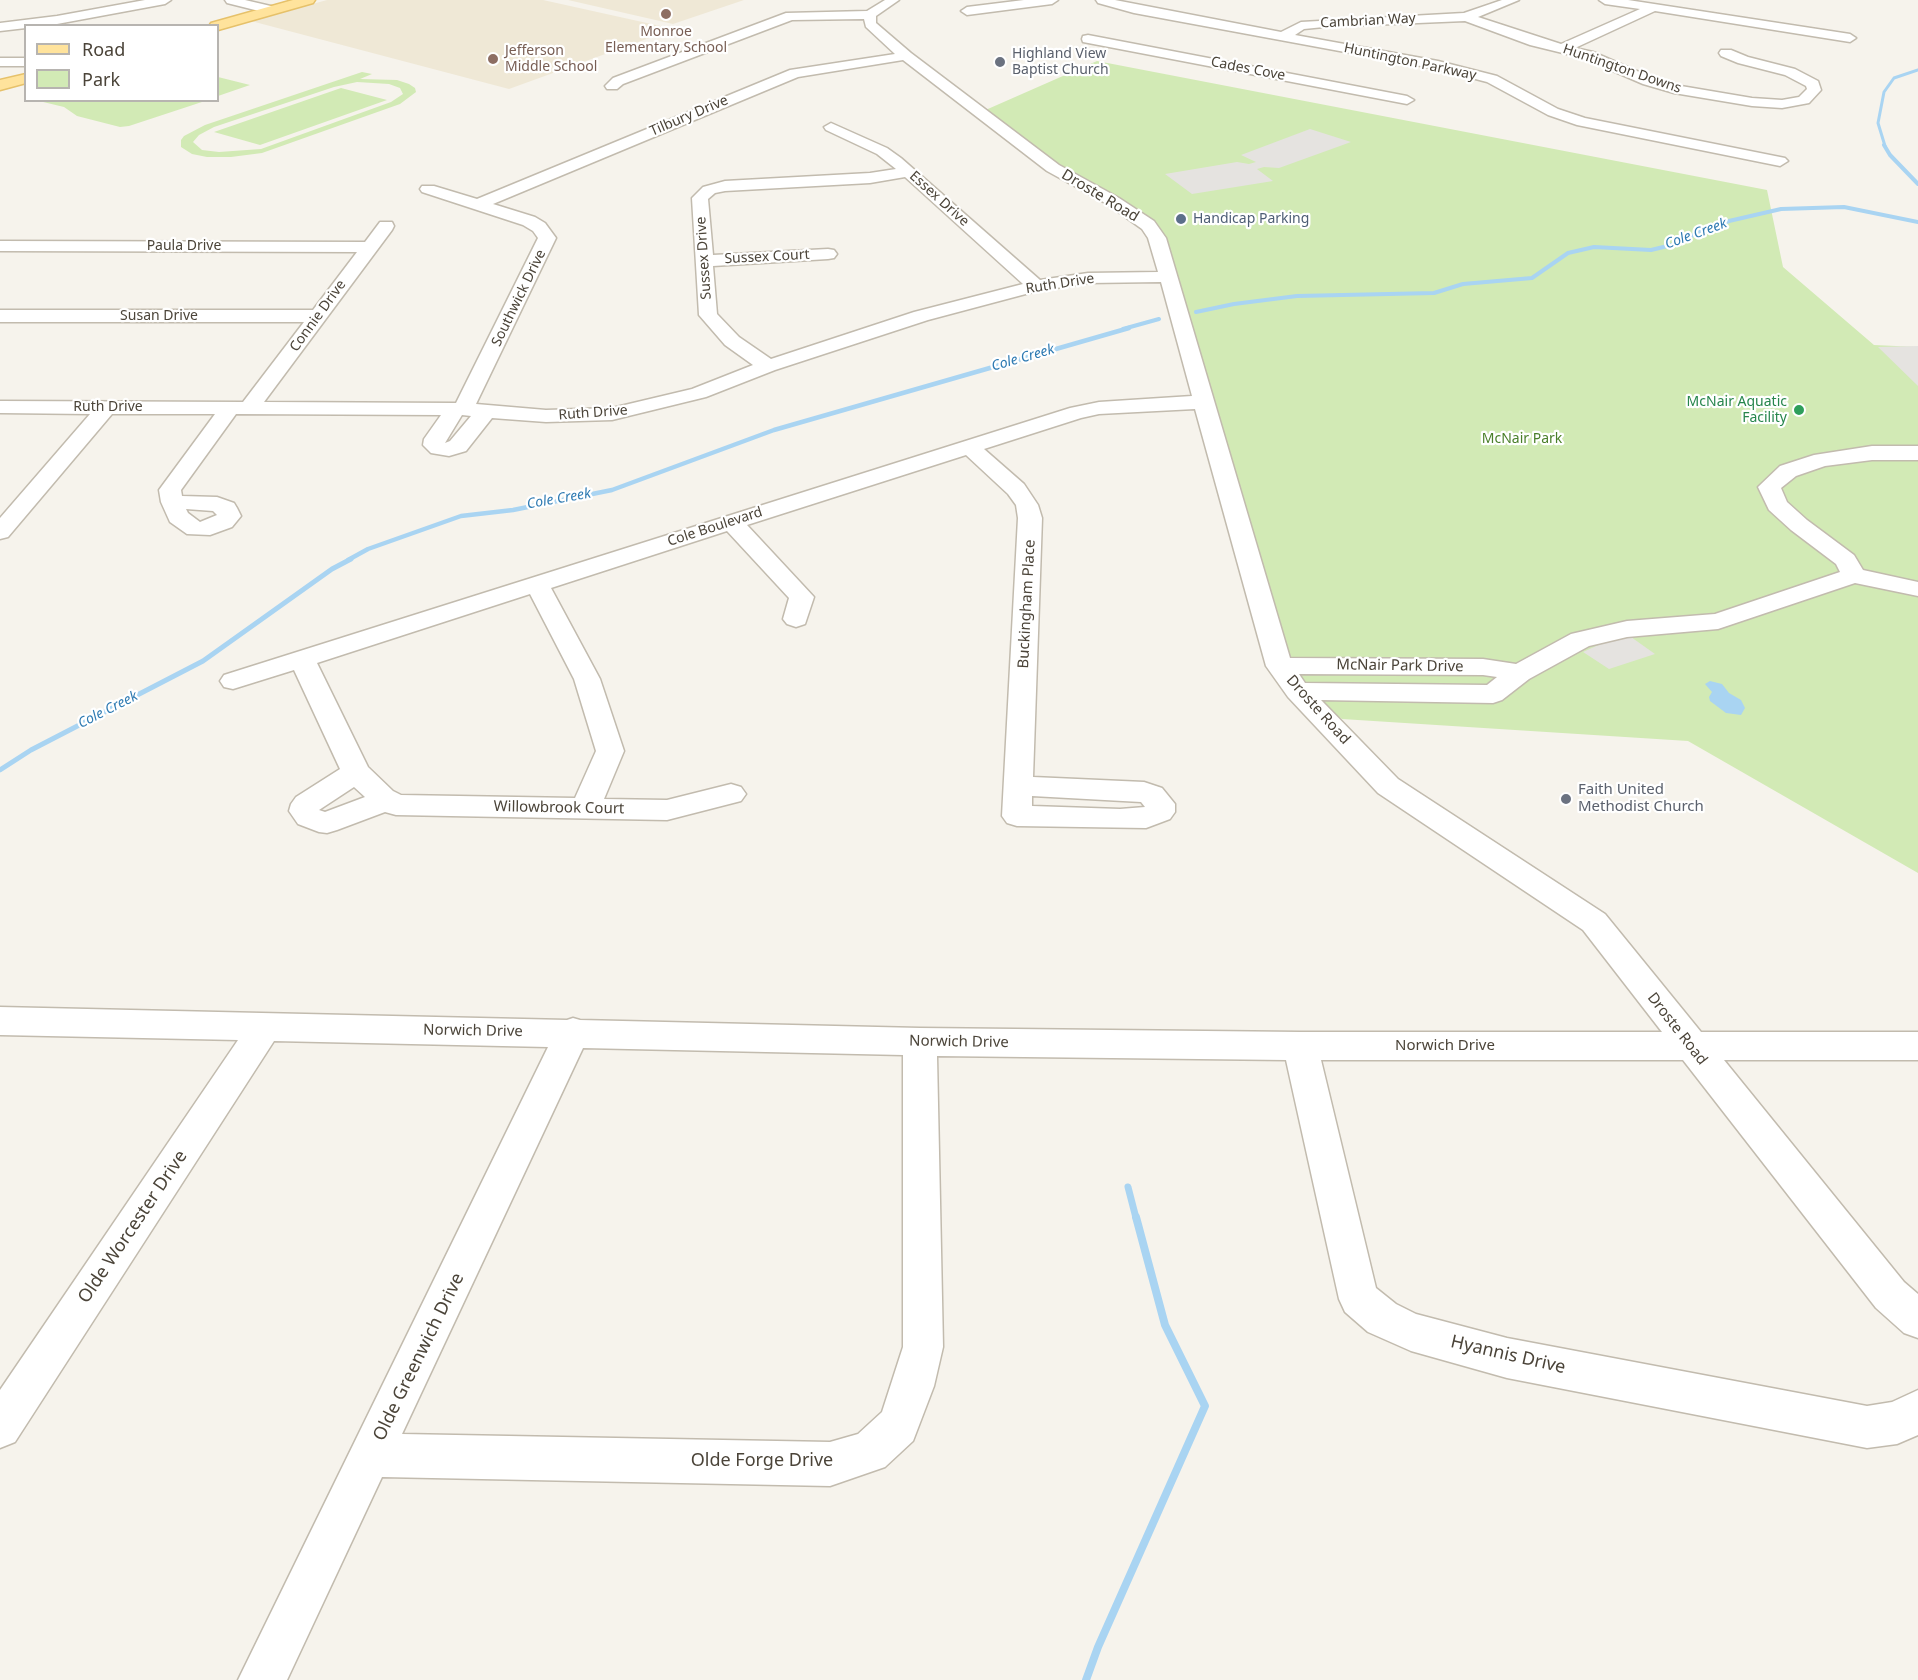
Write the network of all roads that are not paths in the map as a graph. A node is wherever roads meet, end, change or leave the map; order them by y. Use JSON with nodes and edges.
{"nodes":[{"id":1,"x":91,"y":0,"type":"edge"},
{"id":2,"x":165,"y":0,"type":"edge"},
{"id":3,"x":231,"y":0,"type":"edge"},
{"id":4,"x":308,"y":0,"type":"edge"},
{"id":5,"x":892,"y":0,"type":"edge"},
{"id":6,"x":1052,"y":0,"type":"edge"},
{"id":7,"x":1102,"y":0,"type":"edge"},
{"id":8,"x":1158,"y":0,"type":"edge"},
{"id":9,"x":1486,"y":0,"type":"edge"},
{"id":10,"x":1605,"y":0,"type":"edge"},
{"id":11,"x":1508,"y":2,"type":"edge"},
{"id":12,"x":1652,"y":8,"type":"junction"},
{"id":13,"x":1134,"y":9,"type":"junction"},
{"id":14,"x":271,"y":10,"type":"junction"},
{"id":15,"x":105,"y":11,"type":"junction"},
{"id":16,"x":967,"y":11,"type":"dead end"},
{"id":17,"x":870,"y":15,"type":"junction"},
{"id":18,"x":1466,"y":17,"type":"junction"},
{"id":19,"x":219,"y":25,"type":"edge"},
{"id":20,"x":0,"y":27,"type":"edge"},
{"id":21,"x":1281,"y":37,"type":"junction"},
{"id":22,"x":1850,"y":38,"type":"dead end"},
{"id":23,"x":1088,"y":39,"type":"dead end"},
{"id":24,"x":1564,"y":48,"type":"junction"},
{"id":25,"x":1726,"y":53,"type":"dead end"},
{"id":26,"x":906,"y":56,"type":"junction"},
{"id":27,"x":0,"y":62,"type":"edge"},
{"id":28,"x":24,"y":62,"type":"edge"},
{"id":29,"x":1230,"y":66,"type":"junction"},
{"id":30,"x":24,"y":79,"type":"edge"},
{"id":31,"x":0,"y":85,"type":"edge"},
{"id":32,"x":612,"y":86,"type":"dead end"},
{"id":33,"x":1407,"y":100,"type":"dead end"},
{"id":34,"x":1800,"y":101,"type":"junction"},
{"id":35,"x":1782,"y":104,"type":"junction"},
{"id":36,"x":831,"y":127,"type":"dead end"},
{"id":37,"x":1780,"y":161,"type":"dead end"},
{"id":38,"x":909,"y":172,"type":"junction"},
{"id":39,"x":428,"y":189,"type":"dead end"},
{"id":40,"x":479,"y":204,"type":"junction"},
{"id":41,"x":386,"y":226,"type":"dead end"},
{"id":42,"x":0,"y":246,"type":"edge"},
{"id":43,"x":369,"y":247,"type":"junction"},
{"id":44,"x":828,"y":254,"type":"dead end"},
{"id":45,"x":705,"y":261,"type":"junction"},
{"id":46,"x":1167,"y":278,"type":"junction"},
{"id":47,"x":1036,"y":286,"type":"junction"},
{"id":48,"x":0,"y":316,"type":"edge"},
{"id":49,"x":318,"y":316,"type":"junction"},
{"id":50,"x":768,"y":366,"type":"junction"},
{"id":51,"x":1203,"y":402,"type":"junction"},
{"id":52,"x":0,"y":407,"type":"edge"},
{"id":53,"x":107,"y":407,"type":"junction"},
{"id":54,"x":241,"y":407,"type":"junction"},
{"id":55,"x":460,"y":409,"type":"junction"},
{"id":56,"x":486,"y":411,"type":"junction"},
{"id":57,"x":969,"y":446,"type":"junction"},
{"id":58,"x":1918,"y":453,"type":"edge"},
{"id":59,"x":172,"y":502,"type":"dead end"},
{"id":60,"x":731,"y":522,"type":"junction"},
{"id":61,"x":0,"y":532,"type":"edge"},
{"id":62,"x":1854,"y":575,"type":"junction"},
{"id":63,"x":537,"y":584,"type":"junction"},
{"id":64,"x":1918,"y":589,"type":"edge"},
{"id":65,"x":796,"y":619,"type":"dead end"},
{"id":66,"x":302,"y":659,"type":"junction"},
{"id":67,"x":1280,"y":666,"type":"junction"},
{"id":68,"x":1520,"y":673,"type":"junction"},
{"id":69,"x":233,"y":681,"type":"dead end"},
{"id":70,"x":1297,"y":691,"type":"junction"},
{"id":71,"x":356,"y":772,"type":"junction"},
{"id":72,"x":1019,"y":786,"type":"dead end"},
{"id":73,"x":731,"y":794,"type":"dead end"},
{"id":74,"x":387,"y":800,"type":"junction"},
{"id":75,"x":585,"y":807,"type":"junction"},
{"id":76,"x":0,"y":1022,"type":"edge"},
{"id":77,"x":265,"y":1028,"type":"junction"},
{"id":78,"x":573,"y":1032,"type":"junction"},
{"id":79,"x":920,"y":1042,"type":"junction"},
{"id":80,"x":1300,"y":1046,"type":"junction"},
{"id":81,"x":1691,"y":1046,"type":"junction"},
{"id":82,"x":1918,"y":1046,"type":"edge"},
{"id":83,"x":1918,"y":1319,"type":"edge"},
{"id":84,"x":1918,"y":1411,"type":"edge"},
{"id":85,"x":0,"y":1427,"type":"edge"},
{"id":86,"x":372,"y":1455,"type":"junction"},
{"id":87,"x":262,"y":1680,"type":"edge"}],
"edges":[{"from":1,"to":15,"type":"street"},
{"from":2,"to":15,"type":"street"},
{"from":3,"to":14,"type":"street"},
{"from":4,"to":14,"type":"main road"},
{"from":5,"to":17,"type":"street"},
{"from":6,"to":16,"type":"street"},
{"from":7,"to":13,"type":"street","name":"Huntington Parkway"},
{"from":8,"to":13,"type":"street"},
{"from":9,"to":11,"type":"street"},
{"from":10,"to":12,"type":"street"},
{"from":11,"to":18,"type":"street","name":"Cambrian Way"},
{"from":12,"to":22,"type":"street"},
{"from":12,"to":24,"type":"street"},
{"from":13,"to":21,"type":"street","name":"Huntington Parkway"},
{"from":14,"to":19,"type":"main road"},
{"from":15,"to":20,"type":"street"},
{"from":17,"to":26,"type":"street","name":"Droste Road"},
{"from":17,"to":32,"type":"street"},
{"from":18,"to":21,"type":"street","name":"Cambrian Way"},
{"from":18,"to":24,"type":"street","name":"Huntington Downs"},
{"from":21,"to":29,"type":"street","name":"Cambrian Way"},
{"from":21,"to":37,"type":"street","name":"Huntington Parkway"},
{"from":23,"to":29,"type":"street","name":"Cades Cove"},
{"from":24,"to":35,"type":"street","name":"Huntington Downs"},
{"from":25,"to":34,"type":"street"},
{"from":26,"to":40,"type":"street","name":"Tilbury Drive"},
{"from":26,"to":46,"type":"street","name":"Droste Road"},
{"from":27,"to":28,"type":"street"},
{"from":29,"to":33,"type":"street","name":"Cades Cove"},
{"from":30,"to":31,"type":"main road"},
{"from":34,"to":35,"type":"street","name":"Huntington Downs"},
{"from":34,"to":35,"type":"street","name":"Huntington Downs"},
{"from":36,"to":38,"type":"street","name":"Essex Drive"},
{"from":38,"to":45,"type":"street","name":"Sussex Drive"},
{"from":38,"to":47,"type":"street","name":"Essex Drive"},
{"from":39,"to":40,"type":"street","name":"Southwick Drive"},
{"from":40,"to":55,"type":"street","name":"Southwick Drive"},
{"from":41,"to":43,"type":"street","name":"Connie Drive"},
{"from":42,"to":43,"type":"street","name":"Paula Drive"},
{"from":43,"to":49,"type":"street","name":"Connie Drive"},
{"from":44,"to":45,"type":"street","name":"Sussex Court"},
{"from":45,"to":50,"type":"street","name":"Sussex Drive"},
{"from":46,"to":47,"type":"street","name":"Ruth Drive"},
{"from":46,"to":51,"type":"street","name":"Droste Road"},
{"from":47,"to":50,"type":"street","name":"Ruth Drive"},
{"from":48,"to":49,"type":"street","name":"Susan Drive"},
{"from":49,"to":54,"type":"street","name":"Connie Drive"},
{"from":50,"to":56,"type":"street","name":"Ruth Drive"},
{"from":51,"to":57,"type":"street","name":"Cole Boulevard"},
{"from":51,"to":67,"type":"street","name":"Droste Road"},
{"from":52,"to":53,"type":"street","name":"Ruth Drive"},
{"from":53,"to":54,"type":"street","name":"Ruth Drive"},
{"from":53,"to":61,"type":"street"},
{"from":54,"to":55,"type":"street","name":"Ruth Drive"},
{"from":54,"to":59,"type":"street","name":"Connie Drive"},
{"from":55,"to":56,"type":"street","name":"Ruth Drive"},
{"from":55,"to":56,"type":"street","name":"Southwick Drive"},
{"from":57,"to":60,"type":"street","name":"Cole Boulevard"},
{"from":57,"to":72,"type":"street","name":"Buckingham Place"},
{"from":58,"to":62,"type":"street"},
{"from":60,"to":63,"type":"street","name":"Cole Boulevard"},
{"from":60,"to":65,"type":"street"},
{"from":62,"to":64,"type":"street"},
{"from":62,"to":68,"type":"street","name":"McNair Park Drive"},
{"from":63,"to":66,"type":"street","name":"Cole Boulevard"},
{"from":63,"to":75,"type":"street"},
{"from":66,"to":69,"type":"street","name":"Cole Boulevard"},
{"from":66,"to":71,"type":"street"},
{"from":67,"to":68,"type":"street","name":"McNair Park Drive"},
{"from":67,"to":70,"type":"street","name":"Droste Road"},
{"from":68,"to":70,"type":"street","name":"McNair Park Drive"},
{"from":70,"to":81,"type":"street","name":"Droste Road"},
{"from":71,"to":74,"type":"street"},
{"from":71,"to":74,"type":"street"},
{"from":73,"to":75,"type":"street","name":"Willowbrook Court"},
{"from":74,"to":75,"type":"street","name":"Willowbrook Court"},
{"from":76,"to":77,"type":"street","name":"Norwich Drive"},
{"from":77,"to":78,"type":"street","name":"Norwich Drive"},
{"from":77,"to":85,"type":"street","name":"Olde Worcester Drive"},
{"from":78,"to":79,"type":"street","name":"Norwich Drive"},
{"from":78,"to":86,"type":"street","name":"Olde Greenwich Drive"},
{"from":79,"to":80,"type":"street","name":"Norwich Drive"},
{"from":79,"to":86,"type":"street","name":"Olde Forge Drive"},
{"from":80,"to":81,"type":"street","name":"Norwich Drive"},
{"from":80,"to":84,"type":"street","name":"Hyannis Drive"},
{"from":81,"to":82,"type":"street","name":"Norwich Drive"},
{"from":81,"to":83,"type":"street","name":"Droste Road"},
{"from":86,"to":87,"type":"street","name":"Olde Greenwich Drive"}]}
